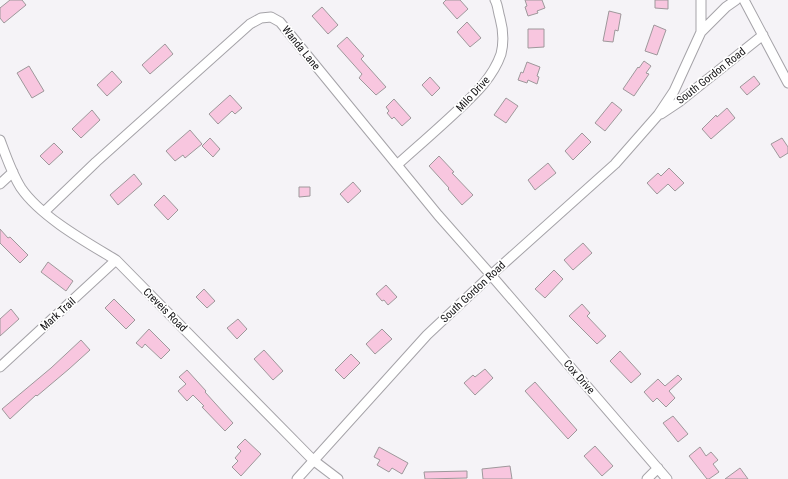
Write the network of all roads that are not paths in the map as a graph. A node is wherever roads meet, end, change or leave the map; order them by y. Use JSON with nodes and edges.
{"nodes":[{"id":1,"x":495,"y":0,"type":"edge"},
{"id":2,"x":701,"y":0,"type":"edge"},
{"id":3,"x":736,"y":0,"type":"edge"},
{"id":4,"x":744,"y":0,"type":"edge"},
{"id":5,"x":701,"y":32,"type":"junction"},
{"id":6,"x":763,"y":35,"type":"junction"},
{"id":7,"x":788,"y":83,"type":"edge"},
{"id":8,"x":658,"y":115,"type":"junction"},
{"id":9,"x":0,"y":140,"type":"edge"},
{"id":10,"x":397,"y":165,"type":"junction"},
{"id":11,"x":13,"y":172,"type":"junction"},
{"id":12,"x":0,"y":184,"type":"edge"},
{"id":13,"x":44,"y":212,"type":"junction"},
{"id":14,"x":116,"y":260,"type":"junction"},
{"id":15,"x":491,"y":275,"type":"junction"},
{"id":16,"x":0,"y":367,"type":"edge"},
{"id":17,"x":313,"y":460,"type":"junction"},
{"id":18,"x":658,"y":468,"type":"junction"},
{"id":19,"x":297,"y":479,"type":"edge"},
{"id":20,"x":338,"y":479,"type":"edge"},
{"id":21,"x":647,"y":479,"type":"edge"},
{"id":22,"x":667,"y":479,"type":"edge"}],
"edges":[{"from":1,"to":10,"type":"street","name":"Milo Drive"},
{"from":2,"to":5,"type":"street"},
{"from":3,"to":5,"type":"street","name":"South Gordon Road"},
{"from":4,"to":6,"type":"street"},
{"from":5,"to":8,"type":"street","name":"South Gordon Road"},
{"from":6,"to":7,"type":"street"},
{"from":6,"to":8,"type":"street","name":"South Gordon Road"},
{"from":8,"to":15,"type":"street","name":"South Gordon Road"},
{"from":9,"to":11,"type":"street","name":"Creveis Road"},
{"from":10,"to":13,"type":"street","name":"Wanda Lane"},
{"from":10,"to":15,"type":"street","name":"Wanda Lane"},
{"from":11,"to":12,"type":"street"},
{"from":11,"to":13,"type":"street","name":"Creveis Road"},
{"from":13,"to":14,"type":"street","name":"Creveis Road"},
{"from":14,"to":16,"type":"street","name":"Mark Trail"},
{"from":14,"to":17,"type":"street","name":"Creveis Road"},
{"from":15,"to":17,"type":"street","name":"South Gordon Road"},
{"from":15,"to":18,"type":"street","name":"Cox Drive"},
{"from":17,"to":19,"type":"street","name":"South Gordon Road"},
{"from":17,"to":20,"type":"street","name":"Creveis Road"},
{"from":18,"to":21,"type":"street"},
{"from":18,"to":22,"type":"street","name":"Cox Drive"}]}
